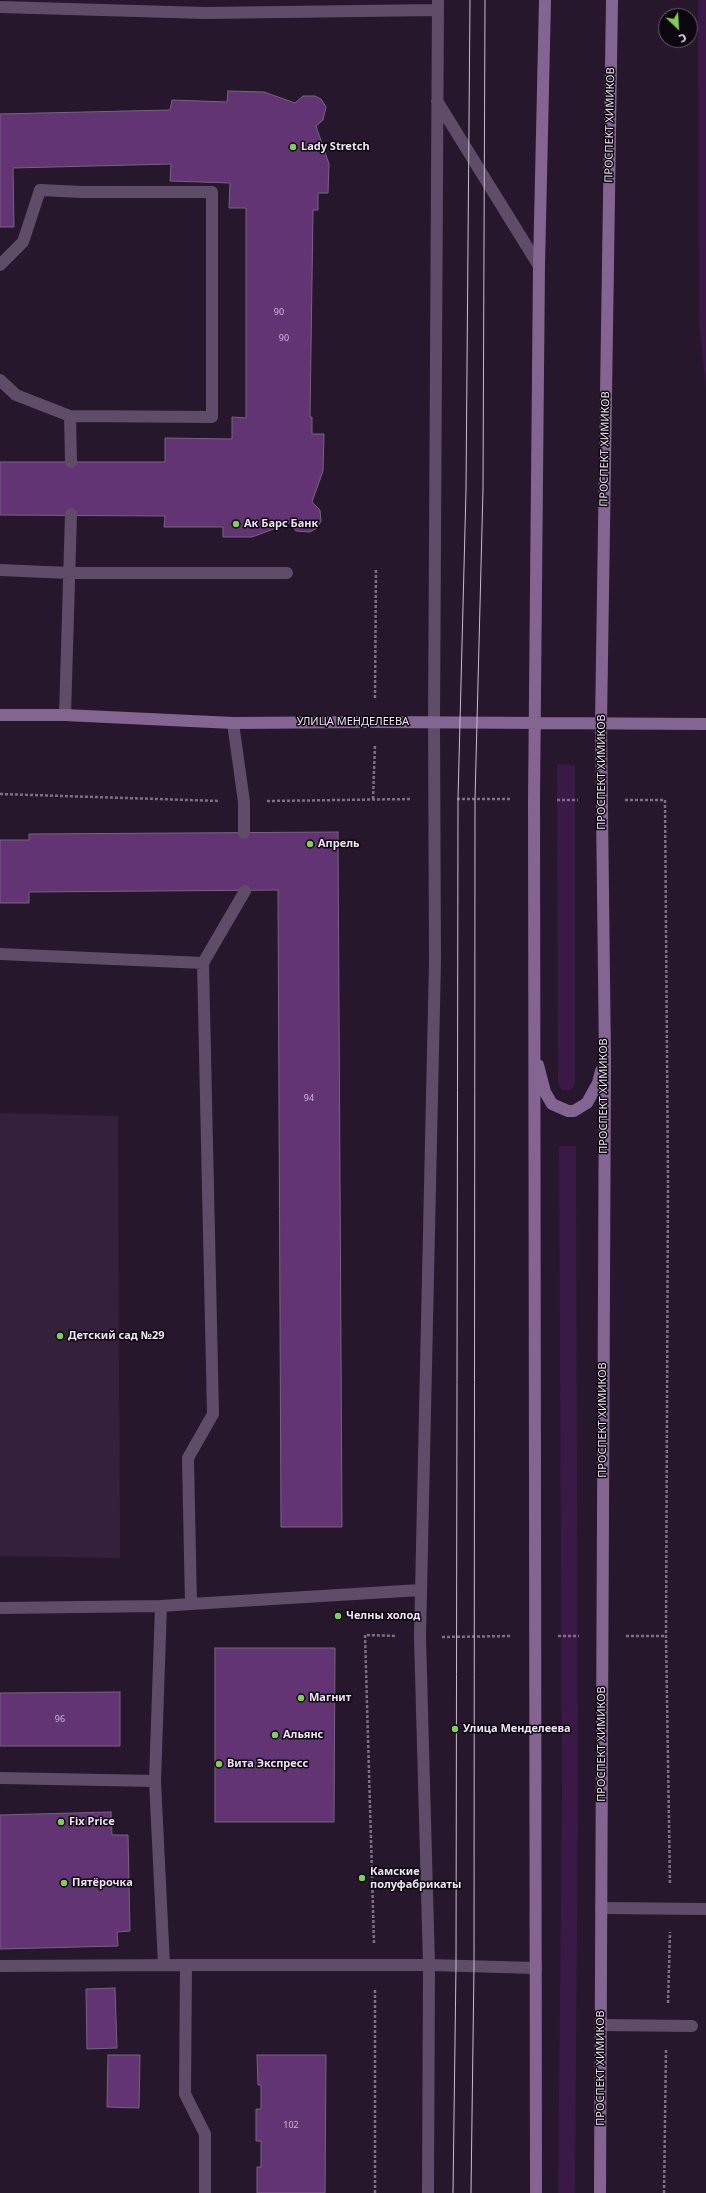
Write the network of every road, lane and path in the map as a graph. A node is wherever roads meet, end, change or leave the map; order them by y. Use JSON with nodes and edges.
{"nodes":[{"id":1,"x":544,"y":0,"type":"edge"},
{"id":2,"x":612,"y":0,"type":"edge"},
{"id":3,"x":438,"y":5,"type":"edge"},
{"id":4,"x":0,"y":7,"type":"edge"},
{"id":5,"x":437,"y":101,"type":"junction"},
{"id":6,"x":0,"y":265,"type":"edge"},
{"id":7,"x":539,"y":266,"type":"junction"},
{"id":8,"x":0,"y":380,"type":"edge"},
{"id":9,"x":70,"y":416,"type":"junction"},
{"id":10,"x":71,"y":462,"type":"dead end"},
{"id":11,"x":71,"y":514,"type":"dead end"},
{"id":12,"x":376,"y":568,"type":"dead end"},
{"id":13,"x":0,"y":570,"type":"edge"},
{"id":14,"x":70,"y":573,"type":"junction"},
{"id":15,"x":287,"y":573,"type":"dead end"},
{"id":16,"x":0,"y":715,"type":"edge"},
{"id":17,"x":65,"y":715,"type":"junction"},
{"id":18,"x":375,"y":722,"type":"junction"},
{"id":19,"x":434,"y":722,"type":"junction"},
{"id":20,"x":233,"y":723,"type":"junction"},
{"id":21,"x":534,"y":723,"type":"junction"},
{"id":22,"x":601,"y":724,"type":"junction"},
{"id":23,"x":706,"y":724,"type":"edge"},
{"id":24,"x":374,"y":799,"type":"dead end"},
{"id":25,"x":458,"y":799,"type":"dead end"},
{"id":26,"x":534,"y":800,"type":"junction"},
{"id":27,"x":602,"y":800,"type":"junction"},
{"id":28,"x":244,"y":833,"type":"dead end"},
{"id":29,"x":245,"y":891,"type":"dead end"},
{"id":30,"x":0,"y":954,"type":"edge"},
{"id":31,"x":203,"y":963,"type":"junction"},
{"id":32,"x":533,"y":1048,"type":"junction"},
{"id":33,"x":605,"y":1060,"type":"junction"},
{"id":34,"x":420,"y":1590,"type":"junction"},
{"id":35,"x":190,"y":1604,"type":"junction"},
{"id":36,"x":161,"y":1606,"type":"junction"},
{"id":37,"x":0,"y":1608,"type":"edge"},
{"id":38,"x":365,"y":1634,"type":"dead end"},
{"id":39,"x":0,"y":1778,"type":"edge"},
{"id":40,"x":155,"y":1781,"type":"junction"},
{"id":41,"x":601,"y":1908,"type":"junction"},
{"id":42,"x":671,"y":1909,"type":"junction"},
{"id":43,"x":706,"y":1909,"type":"edge"},
{"id":44,"x":164,"y":1965,"type":"junction"},
{"id":45,"x":186,"y":1965,"type":"junction"},
{"id":46,"x":375,"y":1965,"type":"junction"},
{"id":47,"x":0,"y":1966,"type":"edge"},
{"id":48,"x":429,"y":1966,"type":"junction"},
{"id":49,"x":536,"y":1968,"type":"junction"},
{"id":50,"x":601,"y":2025,"type":"junction"},
{"id":51,"x":667,"y":2026,"type":"junction"},
{"id":52,"x":692,"y":2026,"type":"dead end"},
{"id":53,"x":205,"y":2193,"type":"edge"},
{"id":54,"x":375,"y":2193,"type":"edge"},
{"id":55,"x":428,"y":2193,"type":"edge"},
{"id":56,"x":536,"y":2193,"type":"edge"},
{"id":57,"x":600,"y":2193,"type":"edge"},
{"id":58,"x":664,"y":2193,"type":"edge"}],
"edges":[{"from":1,"to":7,"type":"main road"},
{"from":2,"to":22,"type":"main road","name":"ПРОСПЕКТ ХИМИКОВ"},
{"from":3,"to":4,"type":"lane"},
{"from":3,"to":5,"type":"lane"},
{"from":5,"to":7,"type":"lane"},
{"from":5,"to":19,"type":"lane"},
{"from":6,"to":9,"type":"lane"},
{"from":7,"to":21,"type":"main road"},
{"from":8,"to":9,"type":"lane"},
{"from":9,"to":10,"type":"lane"},
{"from":11,"to":14,"type":"lane"},
{"from":12,"to":18,"type":"path"},
{"from":13,"to":14,"type":"lane"},
{"from":14,"to":15,"type":"lane"},
{"from":14,"to":17,"type":"lane"},
{"from":16,"to":17,"type":"main road","name":"УЛИЦА МЕНДЕЛЕЕВА"},
{"from":17,"to":20,"type":"main road","name":"УЛИЦА МЕНДЕЛЕЕВА"},
{"from":18,"to":19,"type":"main road","name":"УЛИЦА МЕНДЕЛЕЕВА"},
{"from":18,"to":20,"type":"main road","name":"УЛИЦА МЕНДЕЛЕЕВА"},
{"from":18,"to":24,"type":"path"},
{"from":19,"to":21,"type":"main road","name":"УЛИЦА МЕНДЕЛЕЕВА"},
{"from":19,"to":34,"type":"lane"},
{"from":20,"to":28,"type":"lane"},
{"from":21,"to":22,"type":"main road","name":"УЛИЦА МЕНДЕЛЕЕВА"},
{"from":21,"to":26,"type":"main road"},
{"from":22,"to":23,"type":"main road","name":"УЛИЦА МЕНДЕЛЕЕВА"},
{"from":22,"to":27,"type":"main road","name":"ПРОСПЕКТ ХИМИКОВ"},
{"from":25,"to":26,"type":"path"},
{"from":26,"to":27,"type":"path"},
{"from":26,"to":32,"type":"main road"},
{"from":27,"to":33,"type":"main road","name":"ПРОСПЕКТ ХИМИКОВ"},
{"from":27,"to":42,"type":"path"},
{"from":29,"to":31,"type":"lane"},
{"from":30,"to":31,"type":"lane"},
{"from":31,"to":35,"type":"lane"},
{"from":32,"to":33,"type":"main road"},
{"from":32,"to":49,"type":"main road"},
{"from":33,"to":41,"type":"main road","name":"ПРОСПЕКТ ХИМИКОВ"},
{"from":34,"to":35,"type":"lane"},
{"from":34,"to":48,"type":"lane"},
{"from":35,"to":36,"type":"lane"},
{"from":36,"to":37,"type":"lane"},
{"from":36,"to":40,"type":"lane"},
{"from":38,"to":46,"type":"path"},
{"from":39,"to":40,"type":"lane"},
{"from":40,"to":44,"type":"lane"},
{"from":41,"to":42,"type":"lane"},
{"from":41,"to":50,"type":"main road","name":"ПРОСПЕКТ ХИМИКОВ"},
{"from":42,"to":43,"type":"lane"},
{"from":42,"to":51,"type":"path"},
{"from":44,"to":45,"type":"lane"},
{"from":44,"to":47,"type":"lane"},
{"from":45,"to":46,"type":"lane"},
{"from":45,"to":53,"type":"lane"},
{"from":46,"to":48,"type":"lane"},
{"from":46,"to":54,"type":"path"},
{"from":48,"to":49,"type":"lane"},
{"from":48,"to":55,"type":"lane"},
{"from":49,"to":56,"type":"main road"},
{"from":50,"to":51,"type":"lane"},
{"from":50,"to":57,"type":"main road","name":"ПРОСПЕКТ ХИМИКОВ"},
{"from":51,"to":52,"type":"lane"},
{"from":51,"to":58,"type":"path"}]}
